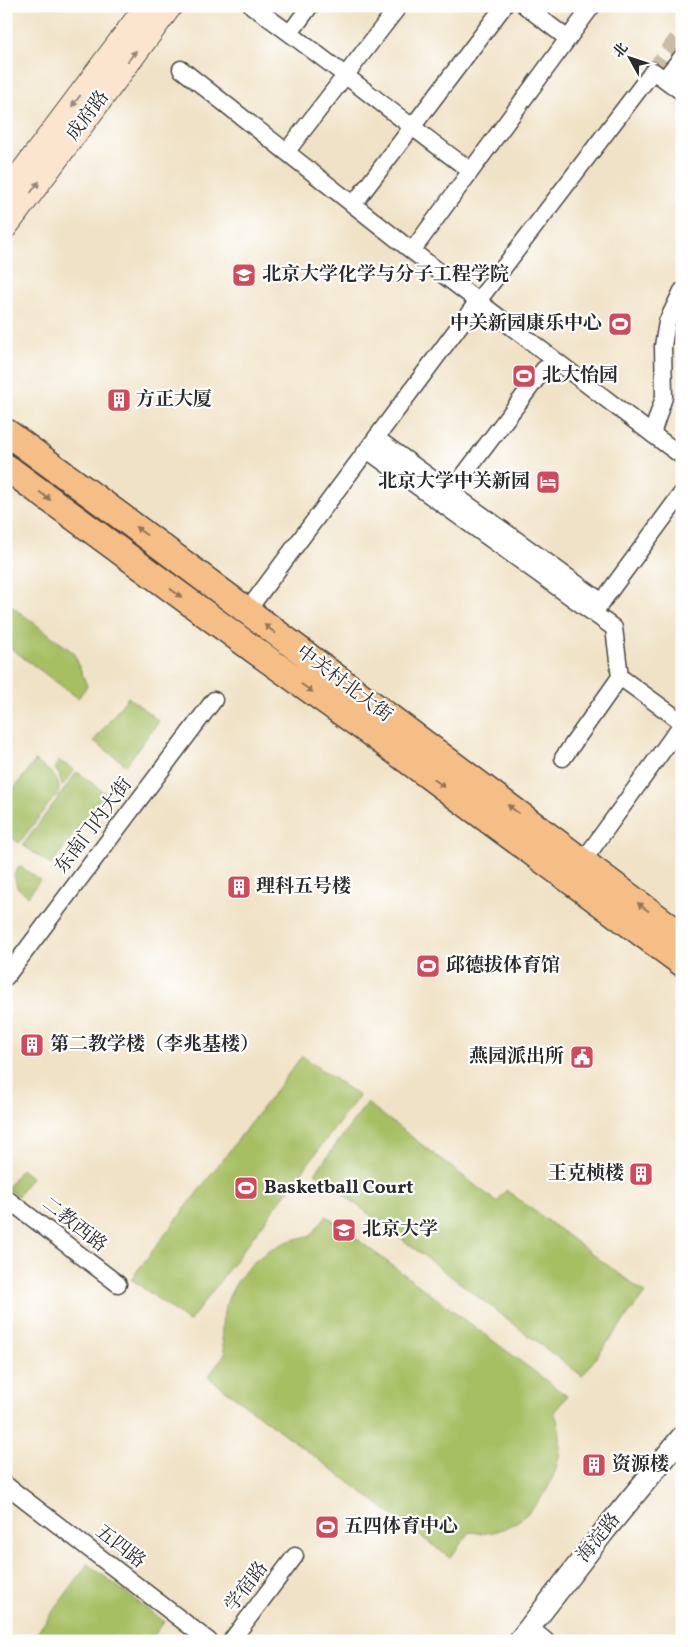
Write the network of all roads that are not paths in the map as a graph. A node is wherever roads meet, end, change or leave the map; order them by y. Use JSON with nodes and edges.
{"nodes":[{"id":1,"x":147,"y":6,"type":"edge"},
{"id":2,"x":170,"y":6,"type":"edge"},
{"id":3,"x":252,"y":6,"type":"edge"},
{"id":4,"x":310,"y":6,"type":"edge"},
{"id":5,"x":400,"y":6,"type":"edge"},
{"id":6,"x":504,"y":6,"type":"edge"},
{"id":7,"x":525,"y":6,"type":"edge"},
{"id":8,"x":592,"y":6,"type":"edge"},
{"id":9,"x":290,"y":33,"type":"junction"},
{"id":10,"x":568,"y":39,"type":"junction"},
{"id":11,"x":682,"y":57,"type":"edge"},
{"id":12,"x":181,"y":69,"type":"dead end"},
{"id":13,"x":346,"y":76,"type":"junction"},
{"id":14,"x":664,"y":79,"type":"junction"},
{"id":15,"x":682,"y":92,"type":"edge"},
{"id":16,"x":412,"y":127,"type":"junction"},
{"id":17,"x":286,"y":151,"type":"junction"},
{"id":18,"x":471,"y":171,"type":"junction"},
{"id":19,"x":6,"y":194,"type":"edge"},
{"id":20,"x":354,"y":204,"type":"junction"},
{"id":21,"x":6,"y":226,"type":"edge"},
{"id":22,"x":412,"y":251,"type":"junction"},
{"id":23,"x":682,"y":290,"type":"edge"},
{"id":24,"x":478,"y":301,"type":"junction"},
{"id":25,"x":544,"y":368,"type":"dead end"},
{"id":26,"x":6,"y":432,"type":"edge"},
{"id":27,"x":652,"y":434,"type":"junction"},
{"id":28,"x":372,"y":444,"type":"junction"},
{"id":29,"x":682,"y":456,"type":"edge"},
{"id":30,"x":6,"y":467,"type":"edge"},
{"id":31,"x":451,"y":492,"type":"junction"},
{"id":32,"x":682,"y":493,"type":"edge"},
{"id":33,"x":598,"y":608,"type":"junction"},
{"id":34,"x":247,"y":611,"type":"junction"},
{"id":35,"x":620,"y":677,"type":"junction"},
{"id":36,"x":214,"y":700,"type":"dead end"},
{"id":37,"x":682,"y":723,"type":"edge"},
{"id":38,"x":563,"y":758,"type":"dead end"},
{"id":39,"x":583,"y":861,"type":"junction"},
{"id":40,"x":682,"y":936,"type":"edge"},
{"id":41,"x":682,"y":963,"type":"edge"},
{"id":42,"x":6,"y":977,"type":"edge"},
{"id":43,"x":6,"y":1198,"type":"edge"},
{"id":44,"x":118,"y":1284,"type":"dead end"},
{"id":45,"x":682,"y":1437,"type":"edge"},
{"id":46,"x":6,"y":1485,"type":"edge"},
{"id":47,"x":295,"y":1556,"type":"dead end"},
{"id":48,"x":524,"y":1634,"type":"edge"},
{"id":49,"x":209,"y":1641,"type":"edge"},
{"id":50,"x":231,"y":1641,"type":"edge"},
{"id":51,"x":546,"y":1641,"type":"edge"}],
"edges":[{"from":1,"to":19,"type":"main road","name":"成府路","one_way":true},
{"from":21,"to":2,"type":"main road","name":"成府路","one_way":true},
{"from":3,"to":9,"type":"street"},
{"from":4,"to":9,"type":"street"},
{"from":5,"to":13,"type":"street"},
{"from":6,"to":16,"type":"street"},
{"from":7,"to":10,"type":"street"},
{"from":8,"to":10,"type":"street"},
{"from":9,"to":13,"type":"street"},
{"from":10,"to":18,"type":"street"},
{"from":11,"to":14,"type":"street"},
{"from":12,"to":17,"type":"street"},
{"from":13,"to":16,"type":"street"},
{"from":13,"to":17,"type":"street"},
{"from":14,"to":15,"type":"street"},
{"from":14,"to":24,"type":"street"},
{"from":16,"to":18,"type":"street"},
{"from":16,"to":20,"type":"street"},
{"from":17,"to":20,"type":"street"},
{"from":18,"to":22,"type":"street"},
{"from":20,"to":22,"type":"street"},
{"from":22,"to":24,"type":"street"},
{"from":23,"to":27,"type":"street"},
{"from":24,"to":27,"type":"street"},
{"from":24,"to":28,"type":"street"},
{"from":25,"to":31,"type":"street"},
{"from":34,"to":26,"type":"main road","name":"中关村北大街","one_way":true},
{"from":27,"to":29,"type":"street"},
{"from":28,"to":31,"type":"street"},
{"from":28,"to":33,"type":"street"},
{"from":28,"to":34,"type":"street"},
{"from":30,"to":41,"type":"main road","name":"中关村北大街","one_way":true},
{"from":31,"to":33,"type":"street"},
{"from":32,"to":33,"type":"street"},
{"from":33,"to":35,"type":"street"},
{"from":39,"to":34,"type":"main road","name":"中关村北大街","one_way":true},
{"from":35,"to":37,"type":"street"},
{"from":35,"to":38,"type":"street"},
{"from":36,"to":42,"type":"street","name":"东南门内大街"},
{"from":37,"to":39,"type":"street"},
{"from":40,"to":39,"type":"main road","name":"中关村北大街","one_way":true},
{"from":43,"to":44,"type":"street","name":"二教西路"},
{"from":45,"to":48,"type":"street","name":"海淀路"},
{"from":46,"to":49,"type":"street","name":"五四路"},
{"from":47,"to":50,"type":"street","name":"学宿路"},
{"from":48,"to":51,"type":"street"}]}
